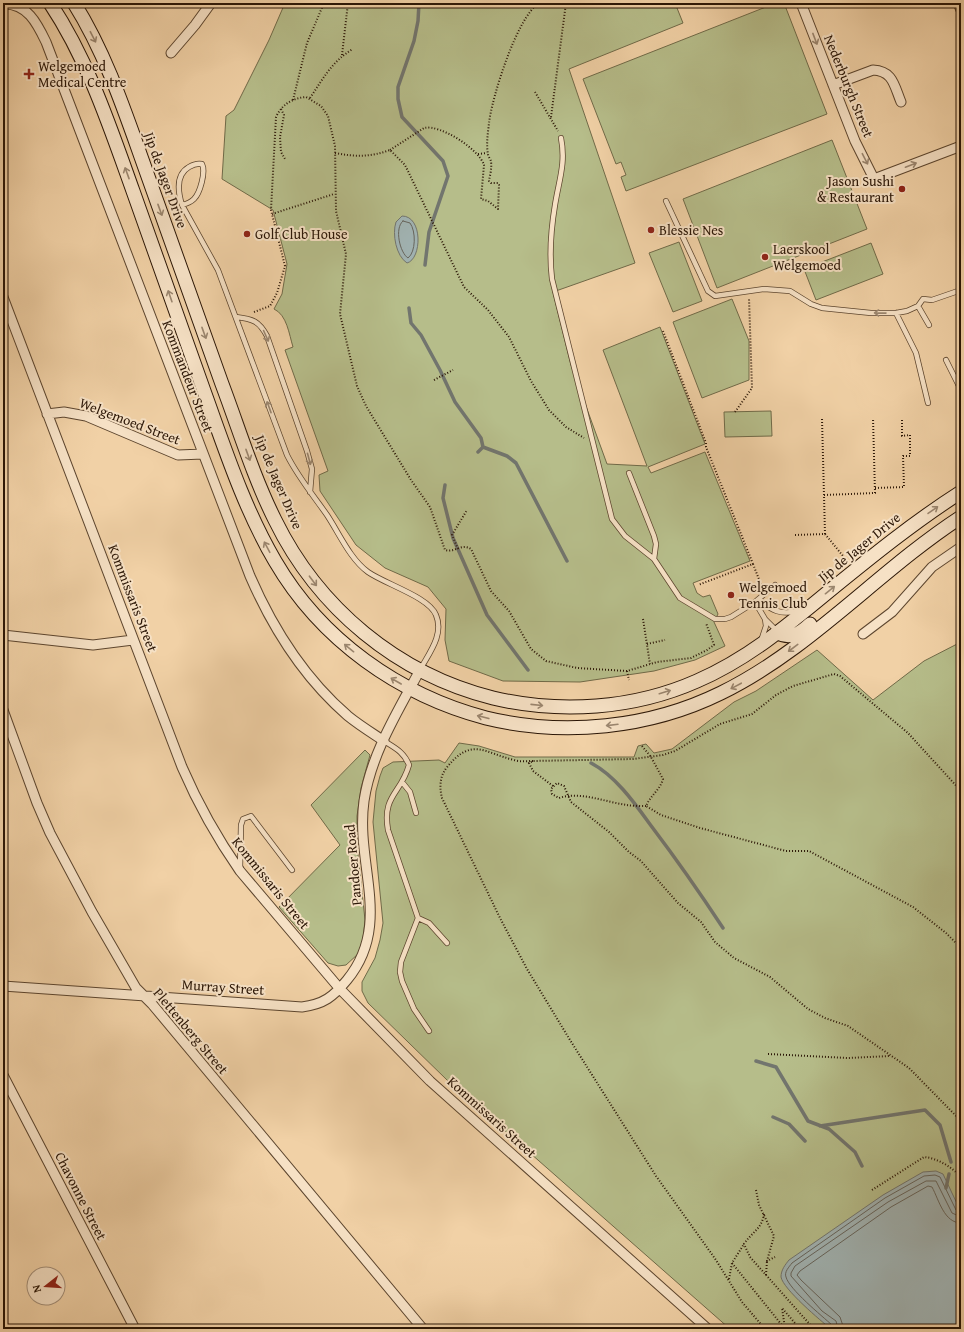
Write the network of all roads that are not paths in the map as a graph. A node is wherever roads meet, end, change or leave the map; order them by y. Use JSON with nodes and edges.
{"nodes":[{"id":1,"x":50,"y":3,"type":"edge"},
{"id":2,"x":74,"y":3,"type":"edge"},
{"id":3,"x":211,"y":3,"type":"edge"},
{"id":4,"x":801,"y":3,"type":"edge"},
{"id":5,"x":958,"y":3,"type":"edge"},
{"id":6,"x":3,"y":4,"type":"edge"},
{"id":7,"x":961,"y":10,"type":"edge"},
{"id":8,"x":171,"y":54,"type":"dead end"},
{"id":9,"x":833,"y":85,"type":"junction"},
{"id":10,"x":901,"y":102,"type":"dead end"},
{"id":11,"x":561,"y":138,"type":"dead end"},
{"id":12,"x":961,"y":146,"type":"edge"},
{"id":13,"x":666,"y":201,"type":"dead end"},
{"id":14,"x":182,"y":205,"type":"junction"},
{"id":15,"x":961,"y":290,"type":"edge"},
{"id":16,"x":3,"y":297,"type":"edge"},
{"id":17,"x":918,"y":306,"type":"junction"},
{"id":18,"x":896,"y":313,"type":"junction"},
{"id":19,"x":236,"y":317,"type":"junction"},
{"id":20,"x":929,"y":325,"type":"dead end"},
{"id":21,"x":946,"y":360,"type":"dead end"},
{"id":22,"x":961,"y":390,"type":"edge"},
{"id":23,"x":928,"y":403,"type":"dead end"},
{"id":24,"x":47,"y":414,"type":"junction"},
{"id":25,"x":203,"y":454,"type":"junction"},
{"id":26,"x":629,"y":473,"type":"dead end"},
{"id":27,"x":310,"y":492,"type":"junction"},
{"id":28,"x":961,"y":492,"type":"edge"},
{"id":29,"x":961,"y":517,"type":"edge"},
{"id":30,"x":961,"y":547,"type":"edge"},
{"id":31,"x":654,"y":559,"type":"junction"},
{"id":32,"x":900,"y":562,"type":"junction"},
{"id":33,"x":775,"y":585,"type":"dead end"},
{"id":34,"x":757,"y":600,"type":"junction"},
{"id":35,"x":810,"y":607,"type":"junction"},
{"id":36,"x":766,"y":619,"type":"junction"},
{"id":37,"x":778,"y":632,"type":"junction"},
{"id":38,"x":863,"y":634,"type":"dead end"},
{"id":39,"x":3,"y":635,"type":"edge"},
{"id":40,"x":133,"y":640,"type":"junction"},
{"id":41,"x":759,"y":646,"type":"junction"},
{"id":42,"x":420,"y":670,"type":"junction"},
{"id":43,"x":410,"y":689,"type":"junction"},
{"id":44,"x":3,"y":710,"type":"edge"},
{"id":45,"x":384,"y":741,"type":"junction"},
{"id":46,"x":402,"y":782,"type":"junction"},
{"id":47,"x":416,"y":813,"type":"dead end"},
{"id":48,"x":292,"y":870,"type":"dead end"},
{"id":49,"x":240,"y":871,"type":"junction"},
{"id":50,"x":418,"y":918,"type":"junction"},
{"id":51,"x":447,"y":943,"type":"dead end"},
{"id":52,"x":3,"y":986,"type":"edge"},
{"id":53,"x":340,"y":989,"type":"junction"},
{"id":54,"x":142,"y":995,"type":"junction"},
{"id":55,"x":429,"y":1031,"type":"dead end"},
{"id":56,"x":3,"y":1075,"type":"edge"},
{"id":57,"x":135,"y":1329,"type":"edge"},
{"id":58,"x":423,"y":1329,"type":"edge"},
{"id":59,"x":708,"y":1329,"type":"edge"}],
"edges":[{"from":43,"to":1,"type":"main road","one_way":true},
{"from":2,"to":42,"type":"main road","name":"Jip de Jager Drive","one_way":true},
{"from":3,"to":8,"type":"street"},
{"from":4,"to":9,"type":"street","name":"Nederburgh Street","one_way":true},
{"from":5,"to":7,"type":"street"},
{"from":6,"to":25,"type":"street","name":"Kommandeur Street"},
{"from":9,"to":10,"type":"street"},
{"from":9,"to":12,"type":"street","name":"Nederburgh Street","one_way":true},
{"from":11,"to":31,"type":"lane"},
{"from":18,"to":13,"type":"lane","one_way":true},
{"from":14,"to":14,"type":"lane"},
{"from":14,"to":19,"type":"lane"},
{"from":15,"to":17,"type":"lane"},
{"from":16,"to":24,"type":"street","name":"Kommissaris Street"},
{"from":17,"to":18,"type":"lane"},
{"from":17,"to":20,"type":"lane"},
{"from":18,"to":23,"type":"lane"},
{"from":27,"to":19,"type":"lane","one_way":true},
{"from":19,"to":27,"type":"lane","one_way":true},
{"from":21,"to":22,"type":"lane"},
{"from":24,"to":25,"type":"street","name":"Welgemoed Street"},
{"from":24,"to":40,"type":"street","name":"Kommissaris Street"},
{"from":25,"to":45,"type":"street","name":"Kommandeur Street"},
{"from":26,"to":31,"type":"lane"},
{"from":27,"to":42,"type":"lane"},
{"from":35,"to":28,"type":"main road","name":"Jip de Jager Drive","one_way":true},
{"from":29,"to":32,"type":"main road"},
{"from":30,"to":38,"type":"street"},
{"from":31,"to":34,"type":"lane"},
{"from":32,"to":37,"type":"main road"},
{"from":32,"to":43,"type":"main road","one_way":true},
{"from":33,"to":34,"type":"lane"},
{"from":34,"to":35,"type":"lane"},
{"from":34,"to":36,"type":"lane"},
{"from":35,"to":37,"type":"main road","name":"Jip de Jager Drive"},
{"from":36,"to":37,"type":"lane"},
{"from":36,"to":41,"type":"lane"},
{"from":37,"to":41,"type":"main road","name":"Jip de Jager Drive"},
{"from":39,"to":40,"type":"street"},
{"from":40,"to":49,"type":"street","name":"Kommissaris Street"},
{"from":42,"to":41,"type":"main road","name":"Jip de Jager Drive","one_way":true},
{"from":42,"to":43,"type":"street","name":"Pandoer Road"},
{"from":43,"to":45,"type":"street","name":"Pandoer Road"},
{"from":44,"to":54,"type":"street","name":"Plettenberg Street"},
{"from":45,"to":46,"type":"lane"},
{"from":45,"to":53,"type":"street","name":"Pandoer Road"},
{"from":46,"to":47,"type":"lane"},
{"from":46,"to":50,"type":"lane"},
{"from":48,"to":49,"type":"lane"},
{"from":49,"to":53,"type":"street","name":"Kommissaris Street"},
{"from":50,"to":51,"type":"lane"},
{"from":50,"to":55,"type":"lane"},
{"from":52,"to":54,"type":"street","name":"Murray Street"},
{"from":53,"to":54,"type":"street","name":"Murray Street"},
{"from":53,"to":59,"type":"street","name":"Kommissaris Street"},
{"from":54,"to":58,"type":"street","name":"Plettenberg Street"},
{"from":56,"to":57,"type":"street","name":"Chavonne Street"}]}
